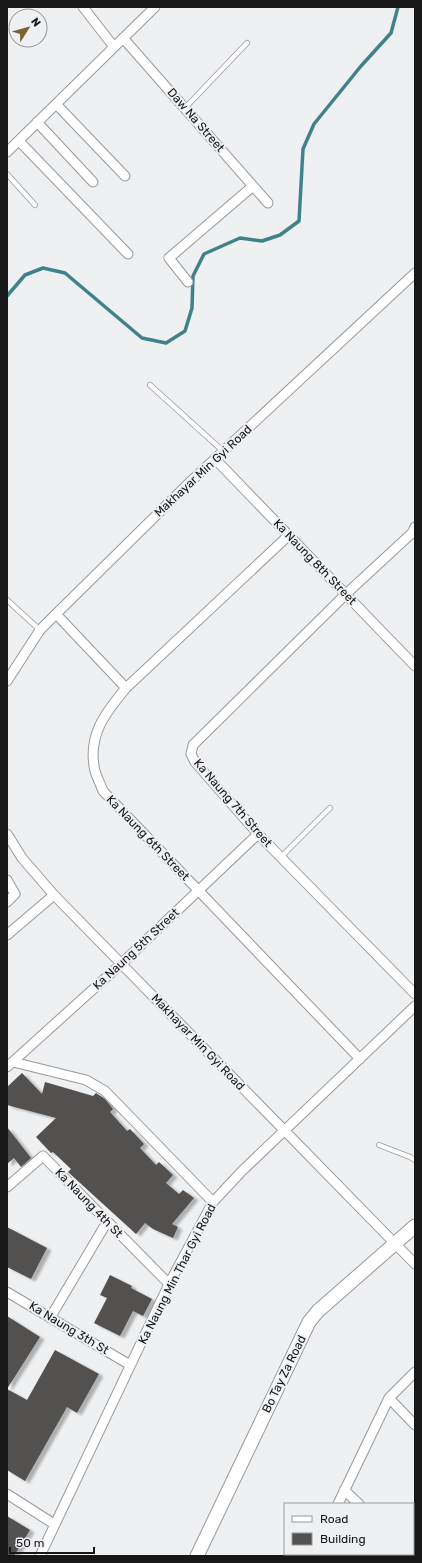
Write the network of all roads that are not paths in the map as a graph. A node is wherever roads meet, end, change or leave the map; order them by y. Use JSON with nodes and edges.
{"nodes":[{"id":1,"x":83,"y":7,"type":"edge"},
{"id":2,"x":155,"y":7,"type":"edge"},
{"id":3,"x":123,"y":38,"type":"junction"},
{"id":4,"x":247,"y":43,"type":"dead end"},
{"id":5,"x":114,"y":47,"type":"junction"},
{"id":6,"x":56,"y":104,"type":"junction"},
{"id":7,"x":185,"y":108,"type":"junction"},
{"id":8,"x":37,"y":122,"type":"junction"},
{"id":9,"x":18,"y":141,"type":"junction"},
{"id":10,"x":7,"y":152,"type":"edge"},
{"id":11,"x":7,"y":174,"type":"edge"},
{"id":12,"x":125,"y":176,"type":"dead end"},
{"id":13,"x":93,"y":182,"type":"dead end"},
{"id":14,"x":253,"y":186,"type":"junction"},
{"id":15,"x":268,"y":203,"type":"dead end"},
{"id":16,"x":35,"y":205,"type":"dead end"},
{"id":17,"x":128,"y":254,"type":"dead end"},
{"id":18,"x":415,"y":274,"type":"edge"},
{"id":19,"x":188,"y":282,"type":"dead end"},
{"id":20,"x":150,"y":385,"type":"dead end"},
{"id":21,"x":223,"y":451,"type":"junction"},
{"id":22,"x":215,"y":458,"type":"junction"},
{"id":23,"x":415,"y":527,"type":"edge"},
{"id":24,"x":289,"y":535,"type":"junction"},
{"id":25,"x":346,"y":594,"type":"junction"},
{"id":26,"x":7,"y":600,"type":"edge"},
{"id":27,"x":56,"y":614,"type":"junction"},
{"id":28,"x":40,"y":630,"type":"junction"},
{"id":29,"x":415,"y":666,"type":"edge"},
{"id":30,"x":7,"y":681,"type":"edge"},
{"id":31,"x":126,"y":688,"type":"junction"},
{"id":32,"x":330,"y":808,"type":"dead end"},
{"id":33,"x":7,"y":834,"type":"edge"},
{"id":34,"x":258,"y":834,"type":"junction"},
{"id":35,"x":281,"y":857,"type":"junction"},
{"id":36,"x":7,"y":880,"type":"edge"},
{"id":37,"x":199,"y":890,"type":"junction"},
{"id":38,"x":54,"y":895,"type":"junction"},
{"id":39,"x":7,"y":902,"type":"edge"},
{"id":40,"x":7,"y":934,"type":"edge"},
{"id":41,"x":121,"y":964,"type":"junction"},
{"id":42,"x":415,"y":994,"type":"edge"},
{"id":43,"x":415,"y":1006,"type":"edge"},
{"id":44,"x":360,"y":1059,"type":"junction"},
{"id":45,"x":10,"y":1065,"type":"edge"},
{"id":46,"x":285,"y":1132,"type":"junction"},
{"id":47,"x":379,"y":1145,"type":"dead end"},
{"id":48,"x":415,"y":1160,"type":"edge"},
{"id":49,"x":7,"y":1187,"type":"edge"},
{"id":50,"x":213,"y":1202,"type":"junction"},
{"id":51,"x":107,"y":1222,"type":"junction"},
{"id":52,"x":415,"y":1226,"type":"edge"},
{"id":53,"x":396,"y":1244,"type":"junction"},
{"id":54,"x":415,"y":1264,"type":"edge"},
{"id":55,"x":169,"y":1284,"type":"junction"},
{"id":56,"x":7,"y":1292,"type":"edge"},
{"id":57,"x":50,"y":1318,"type":"junction"},
{"id":58,"x":130,"y":1365,"type":"junction"},
{"id":59,"x":415,"y":1372,"type":"edge"},
{"id":60,"x":389,"y":1398,"type":"junction"},
{"id":61,"x":415,"y":1425,"type":"edge"},
{"id":62,"x":344,"y":1490,"type":"junction"},
{"id":63,"x":7,"y":1494,"type":"edge"},
{"id":64,"x":338,"y":1503,"type":"edge"},
{"id":65,"x":358,"y":1503,"type":"edge"},
{"id":66,"x":54,"y":1524,"type":"junction"},
{"id":67,"x":40,"y":1556,"type":"edge"},
{"id":68,"x":196,"y":1556,"type":"edge"}],
"edges":[{"from":1,"to":5,"type":"street"},
{"from":2,"to":3,"type":"street"},
{"from":3,"to":5,"type":"street"},
{"from":3,"to":7,"type":"street","name":"Daw Na Street"},
{"from":4,"to":7,"type":"lane"},
{"from":5,"to":6,"type":"street"},
{"from":6,"to":8,"type":"street"},
{"from":6,"to":12,"type":"street"},
{"from":7,"to":14,"type":"street","name":"Daw Na Street"},
{"from":8,"to":9,"type":"street"},
{"from":8,"to":13,"type":"street"},
{"from":9,"to":10,"type":"street"},
{"from":9,"to":17,"type":"street"},
{"from":11,"to":16,"type":"lane"},
{"from":14,"to":15,"type":"street","name":"Daw Na Street"},
{"from":14,"to":19,"type":"street"},
{"from":18,"to":21,"type":"street","name":"Makhayar Min Gyi Road"},
{"from":20,"to":21,"type":"lane"},
{"from":21,"to":22,"type":"street","name":"Makhayar Min Gyi Road"},
{"from":22,"to":24,"type":"street","name":"Ka Naung 8th Street"},
{"from":22,"to":27,"type":"street","name":"Makhayar Min Gyi Road"},
{"from":23,"to":25,"type":"street","name":"Ka Naung 7th Street"},
{"from":24,"to":25,"type":"street","name":"Ka Naung 8th Street"},
{"from":24,"to":31,"type":"street","name":"Ka Naung 6th Street"},
{"from":25,"to":29,"type":"street","name":"Ka Naung 8th Street"},
{"from":25,"to":34,"type":"street","name":"Ka Naung 7th Street"},
{"from":26,"to":28,"type":"lane"},
{"from":27,"to":28,"type":"street","name":"Makhayar Min Gyi Road"},
{"from":27,"to":31,"type":"street"},
{"from":28,"to":30,"type":"street","name":"Makhayar Min Gyi Road"},
{"from":31,"to":37,"type":"street","name":"Ka Naung 6th Street"},
{"from":32,"to":35,"type":"lane"},
{"from":33,"to":38,"type":"street","name":"Makhayar Min Gyi Road"},
{"from":34,"to":35,"type":"street","name":"Ka Naung 7th Street"},
{"from":34,"to":37,"type":"street","name":"Ka Naung 5th Street"},
{"from":35,"to":42,"type":"street","name":"Ka Naung 7th Street"},
{"from":36,"to":39,"type":"street"},
{"from":37,"to":41,"type":"street","name":"Ka Naung 5th Street"},
{"from":37,"to":44,"type":"street","name":"Ka Naung 6th Street"},
{"from":38,"to":40,"type":"street"},
{"from":38,"to":41,"type":"street","name":"Makhayar Min Gyi Road"},
{"from":41,"to":45,"type":"street","name":"Ka Naung 5th Street"},
{"from":41,"to":46,"type":"street","name":"Makhayar Min Gyi Road"},
{"from":43,"to":44,"type":"street","name":"Ka Naung Min Thar Gyi Road"},
{"from":44,"to":46,"type":"street","name":"Ka Naung Min Thar Gyi Road"},
{"from":45,"to":50,"type":"street","name":"Ka Naung 5th Street"},
{"from":46,"to":50,"type":"street","name":"Ka Naung Min Thar Gyi Road"},
{"from":46,"to":53,"type":"street","name":"Makhayar Min Gyi Road"},
{"from":47,"to":48,"type":"lane"},
{"from":49,"to":51,"type":"street","name":"Ka Naung 4th St"},
{"from":50,"to":55,"type":"street","name":"Ka Naung Min Thar Gyi Road"},
{"from":51,"to":55,"type":"street","name":"Ka Naung 4th St"},
{"from":51,"to":57,"type":"street"},
{"from":52,"to":53,"type":"main road","name":"Bo Tay Za Road"},
{"from":53,"to":54,"type":"street","name":"Makhayar Min Gyi Road"},
{"from":53,"to":68,"type":"main road","name":"Bo Tay Za Road"},
{"from":55,"to":58,"type":"street","name":"Ka Naung Min Thar Gyi Road"},
{"from":56,"to":57,"type":"street","name":"Ka Naung 3th St"},
{"from":57,"to":58,"type":"street","name":"Ka Naung 3th St"},
{"from":58,"to":66,"type":"street","name":"Ka Naung Min Thar Gyi Road"},
{"from":59,"to":60,"type":"street"},
{"from":60,"to":61,"type":"street"},
{"from":60,"to":62,"type":"street"},
{"from":62,"to":64,"type":"street"},
{"from":62,"to":65,"type":"street"},
{"from":63,"to":66,"type":"street"},
{"from":66,"to":67,"type":"street","name":"Ka Naung Min Thar Gyi Road"}]}
